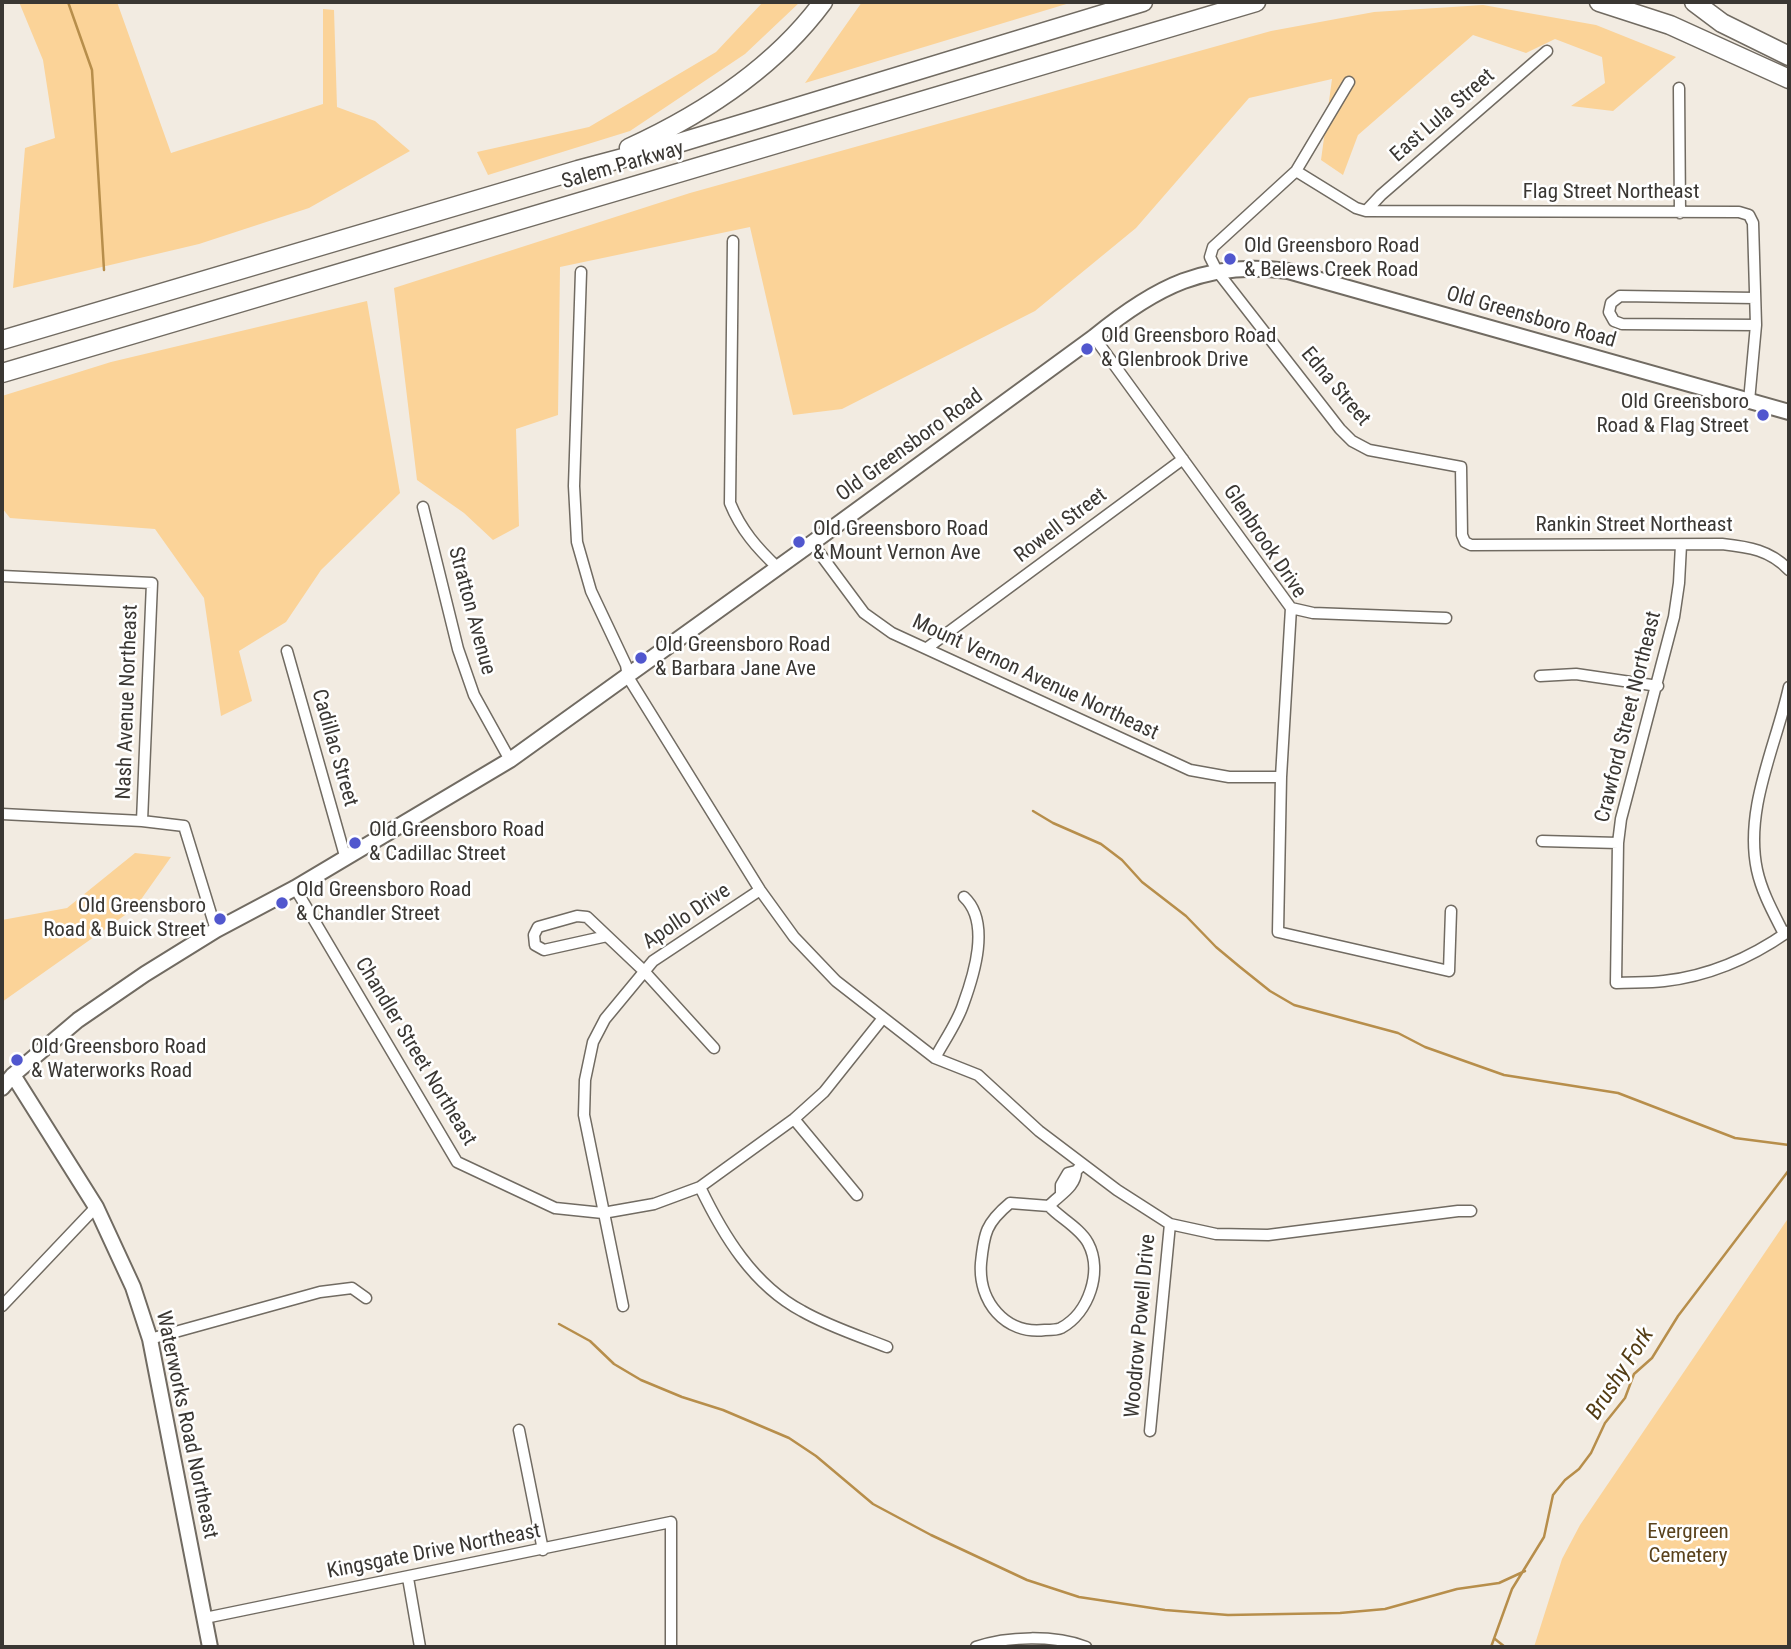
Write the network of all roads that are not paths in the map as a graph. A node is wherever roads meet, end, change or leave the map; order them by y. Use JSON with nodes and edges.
{"nodes":[{"id":1,"x":823,"y":2,"type":"edge"},
{"id":2,"x":1143,"y":2,"type":"edge"},
{"id":3,"x":1256,"y":2,"type":"edge"},
{"id":4,"x":1599,"y":2,"type":"edge"},
{"id":5,"x":1694,"y":2,"type":"edge"},
{"id":6,"x":1547,"y":51,"type":"dead end"},
{"id":7,"x":1789,"y":56,"type":"edge"},
{"id":8,"x":1789,"y":79,"type":"edge"},
{"id":9,"x":1349,"y":82,"type":"dead end"},
{"id":10,"x":1679,"y":88,"type":"dead end"},
{"id":11,"x":578,"y":170,"type":"junction"},
{"id":12,"x":1296,"y":171,"type":"junction"},
{"id":13,"x":1366,"y":211,"type":"junction"},
{"id":14,"x":1680,"y":213,"type":"junction"},
{"id":15,"x":733,"y":241,"type":"dead end"},
{"id":16,"x":1217,"y":271,"type":"junction"},
{"id":17,"x":581,"y":272,"type":"dead end"},
{"id":18,"x":1755,"y":298,"type":"junction"},
{"id":19,"x":1755,"y":325,"type":"junction"},
{"id":20,"x":1094,"y":337,"type":"junction"},
{"id":21,"x":2,"y":340,"type":"edge"},
{"id":22,"x":2,"y":373,"type":"edge"},
{"id":23,"x":1749,"y":401,"type":"junction"},
{"id":24,"x":1789,"y":412,"type":"edge"},
{"id":25,"x":1183,"y":459,"type":"junction"},
{"id":26,"x":423,"y":507,"type":"dead end"},
{"id":27,"x":813,"y":543,"type":"junction"},
{"id":28,"x":1471,"y":545,"type":"joint"},
{"id":29,"x":1681,"y":545,"type":"junction"},
{"id":30,"x":778,"y":568,"type":"junction"},
{"id":31,"x":1789,"y":570,"type":"edge"},
{"id":32,"x":2,"y":576,"type":"edge"},
{"id":33,"x":1291,"y":608,"type":"junction"},
{"id":34,"x":1446,"y":618,"type":"dead end"},
{"id":35,"x":927,"y":648,"type":"junction"},
{"id":36,"x":287,"y":650,"type":"dead end"},
{"id":37,"x":1540,"y":676,"type":"dead end"},
{"id":38,"x":628,"y":677,"type":"junction"},
{"id":39,"x":1658,"y":686,"type":"junction"},
{"id":40,"x":1789,"y":687,"type":"edge"},
{"id":41,"x":510,"y":760,"type":"junction"},
{"id":42,"x":1280,"y":777,"type":"junction"},
{"id":43,"x":2,"y":814,"type":"edge"},
{"id":44,"x":142,"y":821,"type":"junction"},
{"id":45,"x":1542,"y":841,"type":"dead end"},
{"id":46,"x":1618,"y":843,"type":"junction"},
{"id":47,"x":345,"y":856,"type":"junction"},
{"id":48,"x":295,"y":888,"type":"junction"},
{"id":49,"x":760,"y":890,"type":"junction"},
{"id":50,"x":964,"y":898,"type":"dead end"},
{"id":51,"x":1451,"y":911,"type":"dead end"},
{"id":52,"x":216,"y":930,"type":"junction"},
{"id":53,"x":1787,"y":932,"type":"edge"},
{"id":54,"x":607,"y":936,"type":"junction"},
{"id":55,"x":643,"y":971,"type":"junction"},
{"id":56,"x":883,"y":1018,"type":"junction"},
{"id":57,"x":714,"y":1048,"type":"dead end"},
{"id":58,"x":935,"y":1058,"type":"junction"},
{"id":59,"x":13,"y":1075,"type":"junction"},
{"id":60,"x":2,"y":1088,"type":"edge"},
{"id":61,"x":794,"y":1119,"type":"junction"},
{"id":62,"x":1079,"y":1168,"type":"junction"},
{"id":63,"x":700,"y":1187,"type":"junction"},
{"id":64,"x":857,"y":1195,"type":"dead end"},
{"id":65,"x":1049,"y":1206,"type":"junction"},
{"id":66,"x":96,"y":1207,"type":"junction"},
{"id":67,"x":1471,"y":1211,"type":"dead end"},
{"id":68,"x":603,"y":1213,"type":"junction"},
{"id":69,"x":1170,"y":1224,"type":"junction"},
{"id":70,"x":366,"y":1298,"type":"dead end"},
{"id":71,"x":2,"y":1306,"type":"edge"},
{"id":72,"x":623,"y":1306,"type":"dead end"},
{"id":73,"x":150,"y":1339,"type":"junction"},
{"id":74,"x":887,"y":1348,"type":"dead end"},
{"id":75,"x":519,"y":1430,"type":"dead end"},
{"id":76,"x":1150,"y":1431,"type":"dead end"},
{"id":77,"x":543,"y":1550,"type":"junction"},
{"id":78,"x":408,"y":1578,"type":"junction"},
{"id":79,"x":205,"y":1618,"type":"junction"},
{"id":80,"x":210,"y":1647,"type":"edge"},
{"id":81,"x":420,"y":1647,"type":"edge"},
{"id":82,"x":671,"y":1647,"type":"edge"},
{"id":83,"x":976,"y":1647,"type":"edge"},
{"id":84,"x":1083,"y":1647,"type":"edge"}],
"edges":[{"from":1,"to":11,"type":"highway"},
{"from":2,"to":11,"type":"highway","name":"Salem Parkway"},
{"from":3,"to":22,"type":"highway","name":"Salem Parkway"},
{"from":4,"to":8,"type":"highway"},
{"from":5,"to":7,"type":"highway"},
{"from":6,"to":13,"type":"street","name":"East Lula Street"},
{"from":9,"to":12,"type":"street"},
{"from":10,"to":14,"type":"street"},
{"from":11,"to":21,"type":"highway","name":"Salem Parkway"},
{"from":12,"to":13,"type":"street","name":"Flag Street Northeast"},
{"from":12,"to":16,"type":"street"},
{"from":13,"to":14,"type":"street","name":"Flag Street Northeast"},
{"from":14,"to":18,"type":"street","name":"Flag Street Northeast"},
{"from":15,"to":30,"type":"street"},
{"from":16,"to":20,"type":"street","name":"Old Greensboro Road"},
{"from":16,"to":23,"type":"street","name":"Old Greensboro Road"},
{"from":16,"to":28,"type":"street","name":"Edna Street"},
{"from":17,"to":38,"type":"street"},
{"from":18,"to":19,"type":"street","name":"Flag Street Northeast"},
{"from":18,"to":19,"type":"street"},
{"from":19,"to":23,"type":"street","name":"Flag Street Northeast"},
{"from":20,"to":25,"type":"street","name":"Glenbrook Drive"},
{"from":20,"to":27,"type":"street","name":"Old Greensboro Road"},
{"from":23,"to":24,"type":"street","name":"Old Greensboro Road"},
{"from":25,"to":33,"type":"street","name":"Glenbrook Drive"},
{"from":25,"to":35,"type":"street","name":"Rowell Street"},
{"from":26,"to":41,"type":"street","name":"Stratton Avenue"},
{"from":27,"to":30,"type":"street","name":"Old Greensboro Road"},
{"from":27,"to":35,"type":"street","name":"Mount Vernon Avenue Northeast"},
{"from":28,"to":29,"type":"street","name":"Rankin Street Northeast"},
{"from":29,"to":31,"type":"street","name":"Rankin Street Northeast"},
{"from":29,"to":39,"type":"street","name":"Crawford Street Northeast"},
{"from":30,"to":38,"type":"street","name":"Old Greensboro Road"},
{"from":32,"to":44,"type":"street","name":"Nash Avenue Northeast"},
{"from":33,"to":34,"type":"street"},
{"from":33,"to":42,"type":"street","name":"Glenbrook Drive"},
{"from":35,"to":42,"type":"street","name":"Mount Vernon Avenue Northeast"},
{"from":36,"to":47,"type":"street","name":"Cadillac Street"},
{"from":37,"to":39,"type":"street"},
{"from":38,"to":41,"type":"street","name":"Old Greensboro Road"},
{"from":38,"to":49,"type":"street"},
{"from":39,"to":46,"type":"street","name":"Crawford Street Northeast"},
{"from":40,"to":53,"type":"street"},
{"from":41,"to":47,"type":"street","name":"Old Greensboro Road"},
{"from":42,"to":51,"type":"street","name":"Glenbrook Drive"},
{"from":43,"to":44,"type":"street"},
{"from":44,"to":52,"type":"street"},
{"from":45,"to":46,"type":"street"},
{"from":46,"to":53,"type":"street","name":"Crawford Street Northeast"},
{"from":47,"to":48,"type":"street","name":"Old Greensboro Road"},
{"from":48,"to":52,"type":"street","name":"Old Greensboro Road"},
{"from":48,"to":68,"type":"street","name":"Chandler Street Northeast"},
{"from":49,"to":55,"type":"street","name":"Apollo Drive"},
{"from":49,"to":56,"type":"street"},
{"from":50,"to":58,"type":"street"},
{"from":52,"to":59,"type":"street","name":"Old Greensboro Road"},
{"from":54,"to":54,"type":"street"},
{"from":54,"to":55,"type":"street"},
{"from":55,"to":57,"type":"street"},
{"from":55,"to":68,"type":"street","name":"Apollo Drive"},
{"from":56,"to":58,"type":"street"},
{"from":56,"to":61,"type":"street","name":"Chandler Street Northeast"},
{"from":58,"to":62,"type":"street"},
{"from":59,"to":60,"type":"street","name":"Old Greensboro Road"},
{"from":59,"to":66,"type":"street","name":"Waterworks Road Northeast"},
{"from":61,"to":63,"type":"street","name":"Chandler Street Northeast"},
{"from":61,"to":64,"type":"street"},
{"from":62,"to":65,"type":"street"},
{"from":62,"to":69,"type":"street"},
{"from":63,"to":68,"type":"street","name":"Chandler Street Northeast"},
{"from":63,"to":74,"type":"street"},
{"from":65,"to":65,"type":"street"},
{"from":66,"to":71,"type":"street"},
{"from":66,"to":73,"type":"street","name":"Waterworks Road Northeast"},
{"from":67,"to":69,"type":"street"},
{"from":68,"to":72,"type":"street","name":"Apollo Drive"},
{"from":69,"to":76,"type":"street","name":"Woodrow Powell Drive"},
{"from":70,"to":73,"type":"street"},
{"from":73,"to":79,"type":"street","name":"Waterworks Road Northeast"},
{"from":75,"to":77,"type":"street"},
{"from":77,"to":78,"type":"street","name":"Kingsgate Drive Northeast"},
{"from":77,"to":82,"type":"street","name":"Kingsgate Drive Northeast"},
{"from":78,"to":79,"type":"street","name":"Kingsgate Drive Northeast"},
{"from":78,"to":81,"type":"street"},
{"from":79,"to":80,"type":"street","name":"Waterworks Road Northeast"},
{"from":83,"to":84,"type":"street"}]}
